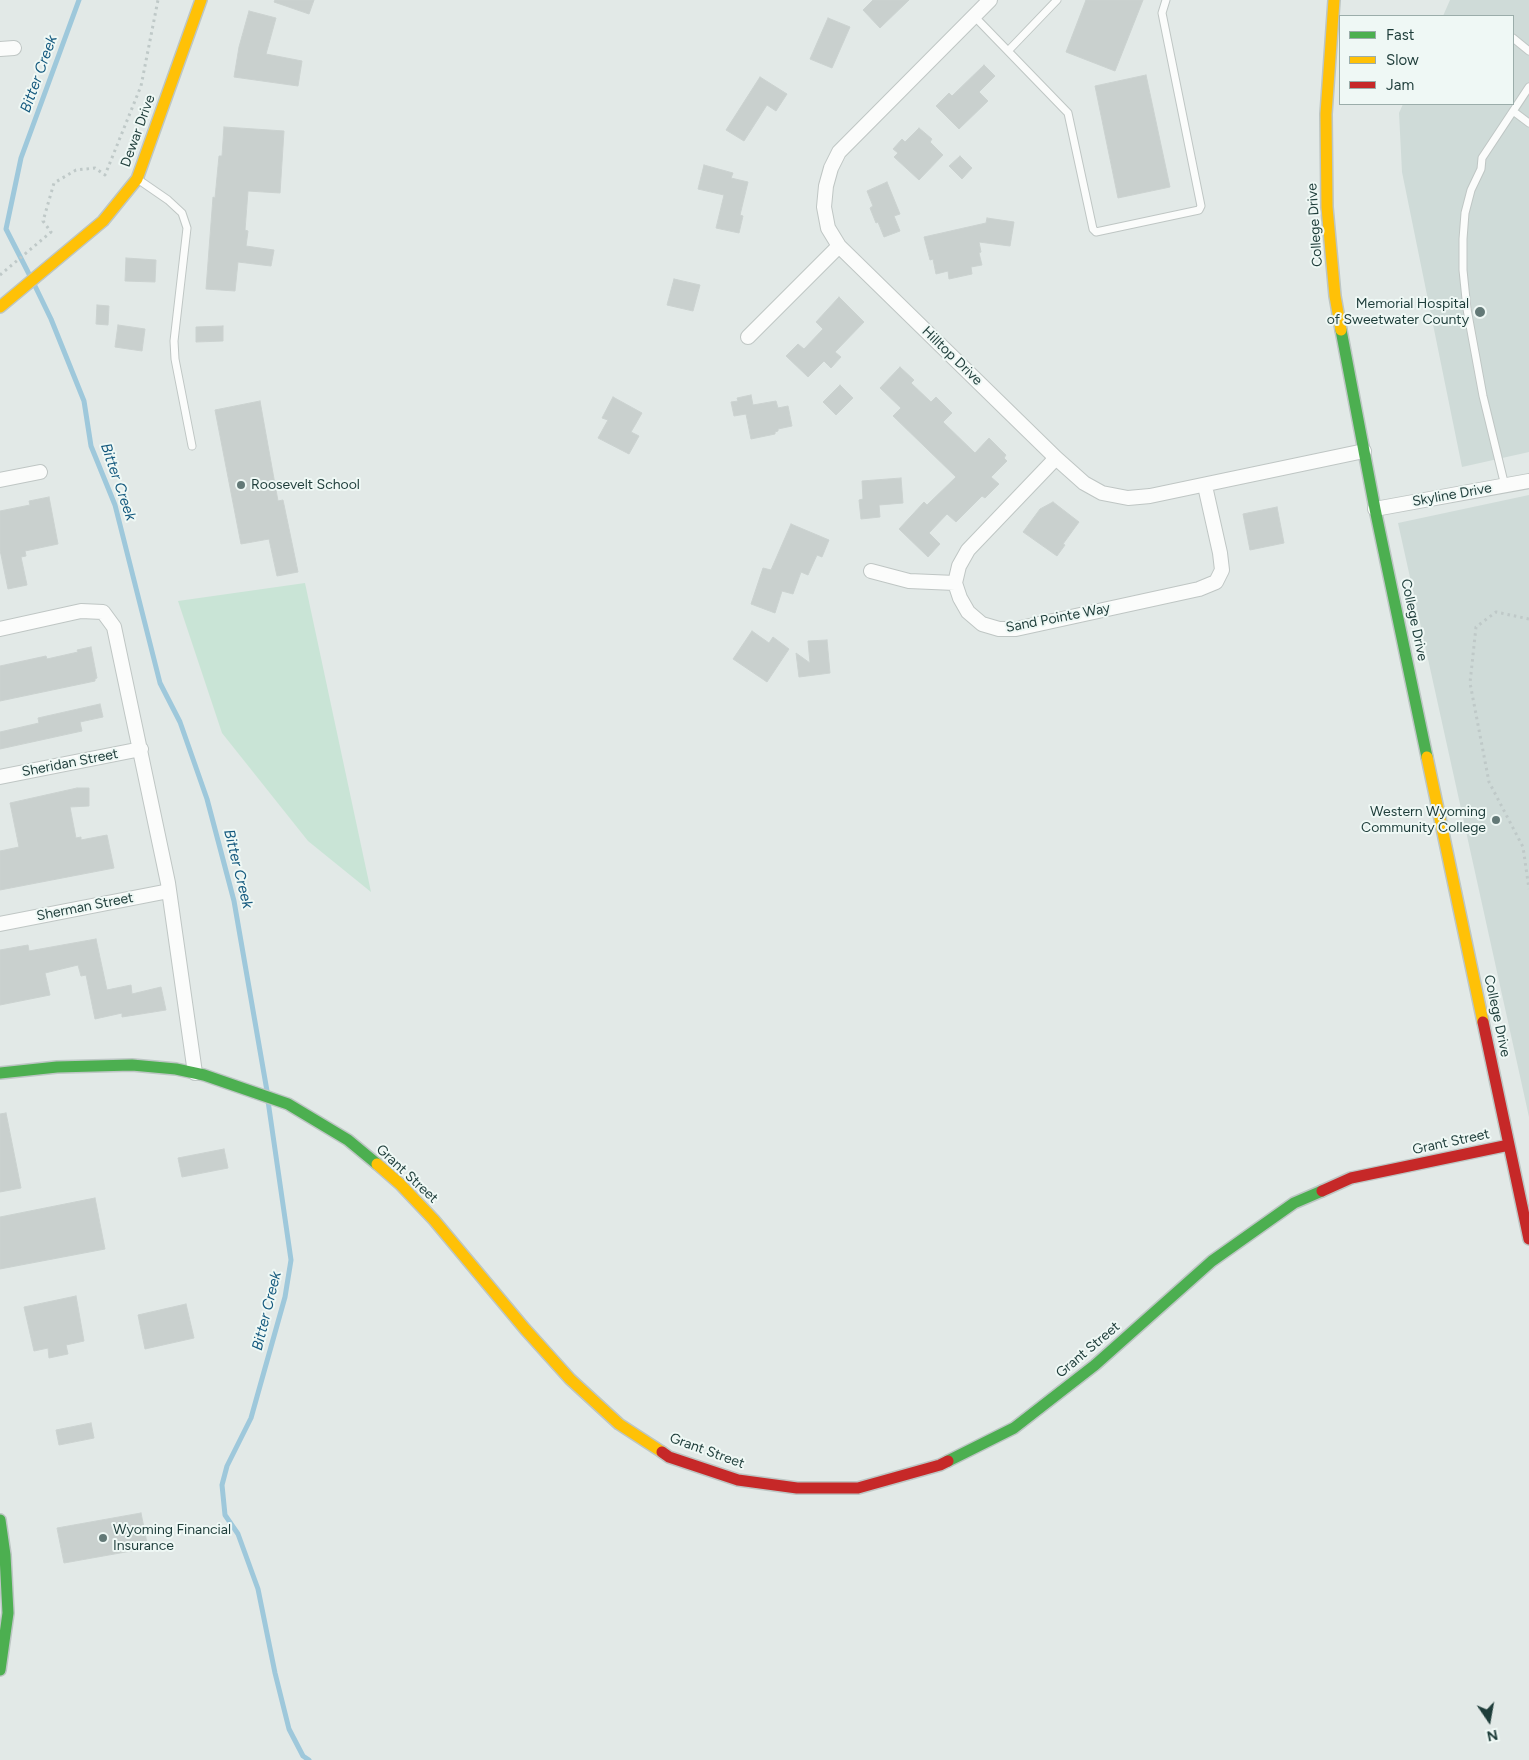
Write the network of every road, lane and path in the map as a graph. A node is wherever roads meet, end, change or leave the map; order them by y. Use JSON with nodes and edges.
{"nodes":[{"id":1,"x":158,"y":0,"type":"edge"},
{"id":2,"x":201,"y":0,"type":"edge"},
{"id":3,"x":990,"y":0,"type":"edge"},
{"id":4,"x":1057,"y":0,"type":"edge"},
{"id":5,"x":1166,"y":0,"type":"edge"},
{"id":6,"x":1334,"y":0,"type":"edge"},
{"id":7,"x":974,"y":16,"type":"junction"},
{"id":8,"x":1514,"y":39,"type":"edge"},
{"id":9,"x":1008,"y":51,"type":"junction"},
{"id":10,"x":1529,"y":51,"type":"edge"},
{"id":11,"x":1529,"y":87,"type":"edge"},
{"id":12,"x":1513,"y":111,"type":"junction"},
{"id":13,"x":1529,"y":123,"type":"edge"},
{"id":14,"x":137,"y":178,"type":"junction"},
{"id":15,"x":839,"y":246,"type":"junction"},
{"id":16,"x":0,"y":275,"type":"edge"},
{"id":17,"x":0,"y":307,"type":"edge"},
{"id":18,"x":748,"y":337,"type":"dead end"},
{"id":19,"x":192,"y":446,"type":"dead end"},
{"id":20,"x":1364,"y":451,"type":"junction"},
{"id":21,"x":1056,"y":458,"type":"junction"},
{"id":22,"x":40,"y":472,"type":"dead end"},
{"id":23,"x":0,"y":480,"type":"edge"},
{"id":24,"x":1529,"y":481,"type":"edge"},
{"id":25,"x":1205,"y":486,"type":"junction"},
{"id":26,"x":1505,"y":486,"type":"junction"},
{"id":27,"x":1375,"y":509,"type":"junction"},
{"id":28,"x":871,"y":571,"type":"dead end"},
{"id":29,"x":955,"y":583,"type":"junction"},
{"id":30,"x":1529,"y":619,"type":"edge"},
{"id":31,"x":0,"y":629,"type":"edge"},
{"id":32,"x":141,"y":750,"type":"junction"},
{"id":33,"x":0,"y":777,"type":"edge"},
{"id":34,"x":1529,"y":889,"type":"edge"},
{"id":35,"x":169,"y":891,"type":"junction"},
{"id":36,"x":0,"y":924,"type":"edge"},
{"id":37,"x":0,"y":1073,"type":"edge"},
{"id":38,"x":199,"y":1074,"type":"junction"},
{"id":39,"x":1508,"y":1145,"type":"junction"},
{"id":40,"x":1529,"y":1239,"type":"edge"},
{"id":41,"x":0,"y":1520,"type":"edge"},
{"id":42,"x":0,"y":1670,"type":"edge"}],
"edges":[{"from":1,"to":16,"type":"path"},
{"from":2,"to":14,"type":"main road","name":"Dewar Drive"},
{"from":3,"to":7,"type":"street","name":"Hilltop Drive"},
{"from":4,"to":9,"type":"lane"},
{"from":5,"to":9,"type":"lane"},
{"from":6,"to":20,"type":"main road","name":"College Drive"},
{"from":7,"to":9,"type":"lane"},
{"from":7,"to":15,"type":"street","name":"Hilltop Drive"},
{"from":8,"to":10,"type":"lane"},
{"from":11,"to":12,"type":"lane"},
{"from":12,"to":13,"type":"lane"},
{"from":12,"to":26,"type":"lane"},
{"from":14,"to":17,"type":"main road","name":"Dewar Drive"},
{"from":14,"to":19,"type":"lane"},
{"from":15,"to":18,"type":"street"},
{"from":15,"to":21,"type":"street","name":"Hilltop Drive"},
{"from":20,"to":25,"type":"street","name":"Hilltop Drive"},
{"from":20,"to":27,"type":"main road","name":"College Drive"},
{"from":21,"to":25,"type":"street","name":"Hilltop Drive"},
{"from":21,"to":29,"type":"street"},
{"from":22,"to":23,"type":"street"},
{"from":24,"to":26,"type":"street","name":"Skyline Drive"},
{"from":25,"to":29,"type":"street","name":"Sand Pointe Way"},
{"from":26,"to":27,"type":"street","name":"Skyline Drive"},
{"from":27,"to":39,"type":"main road","name":"College Drive"},
{"from":28,"to":29,"type":"street"},
{"from":30,"to":34,"type":"path"},
{"from":31,"to":32,"type":"street"},
{"from":32,"to":33,"type":"street","name":"Sheridan Street"},
{"from":32,"to":35,"type":"street"},
{"from":35,"to":36,"type":"street","name":"Sherman Street"},
{"from":35,"to":38,"type":"street"},
{"from":37,"to":38,"type":"main road","name":"Grant Street"},
{"from":38,"to":39,"type":"main road","name":"Grant Street"},
{"from":39,"to":40,"type":"main road","name":"College Drive"},
{"from":41,"to":42,"type":"main road"}]}
